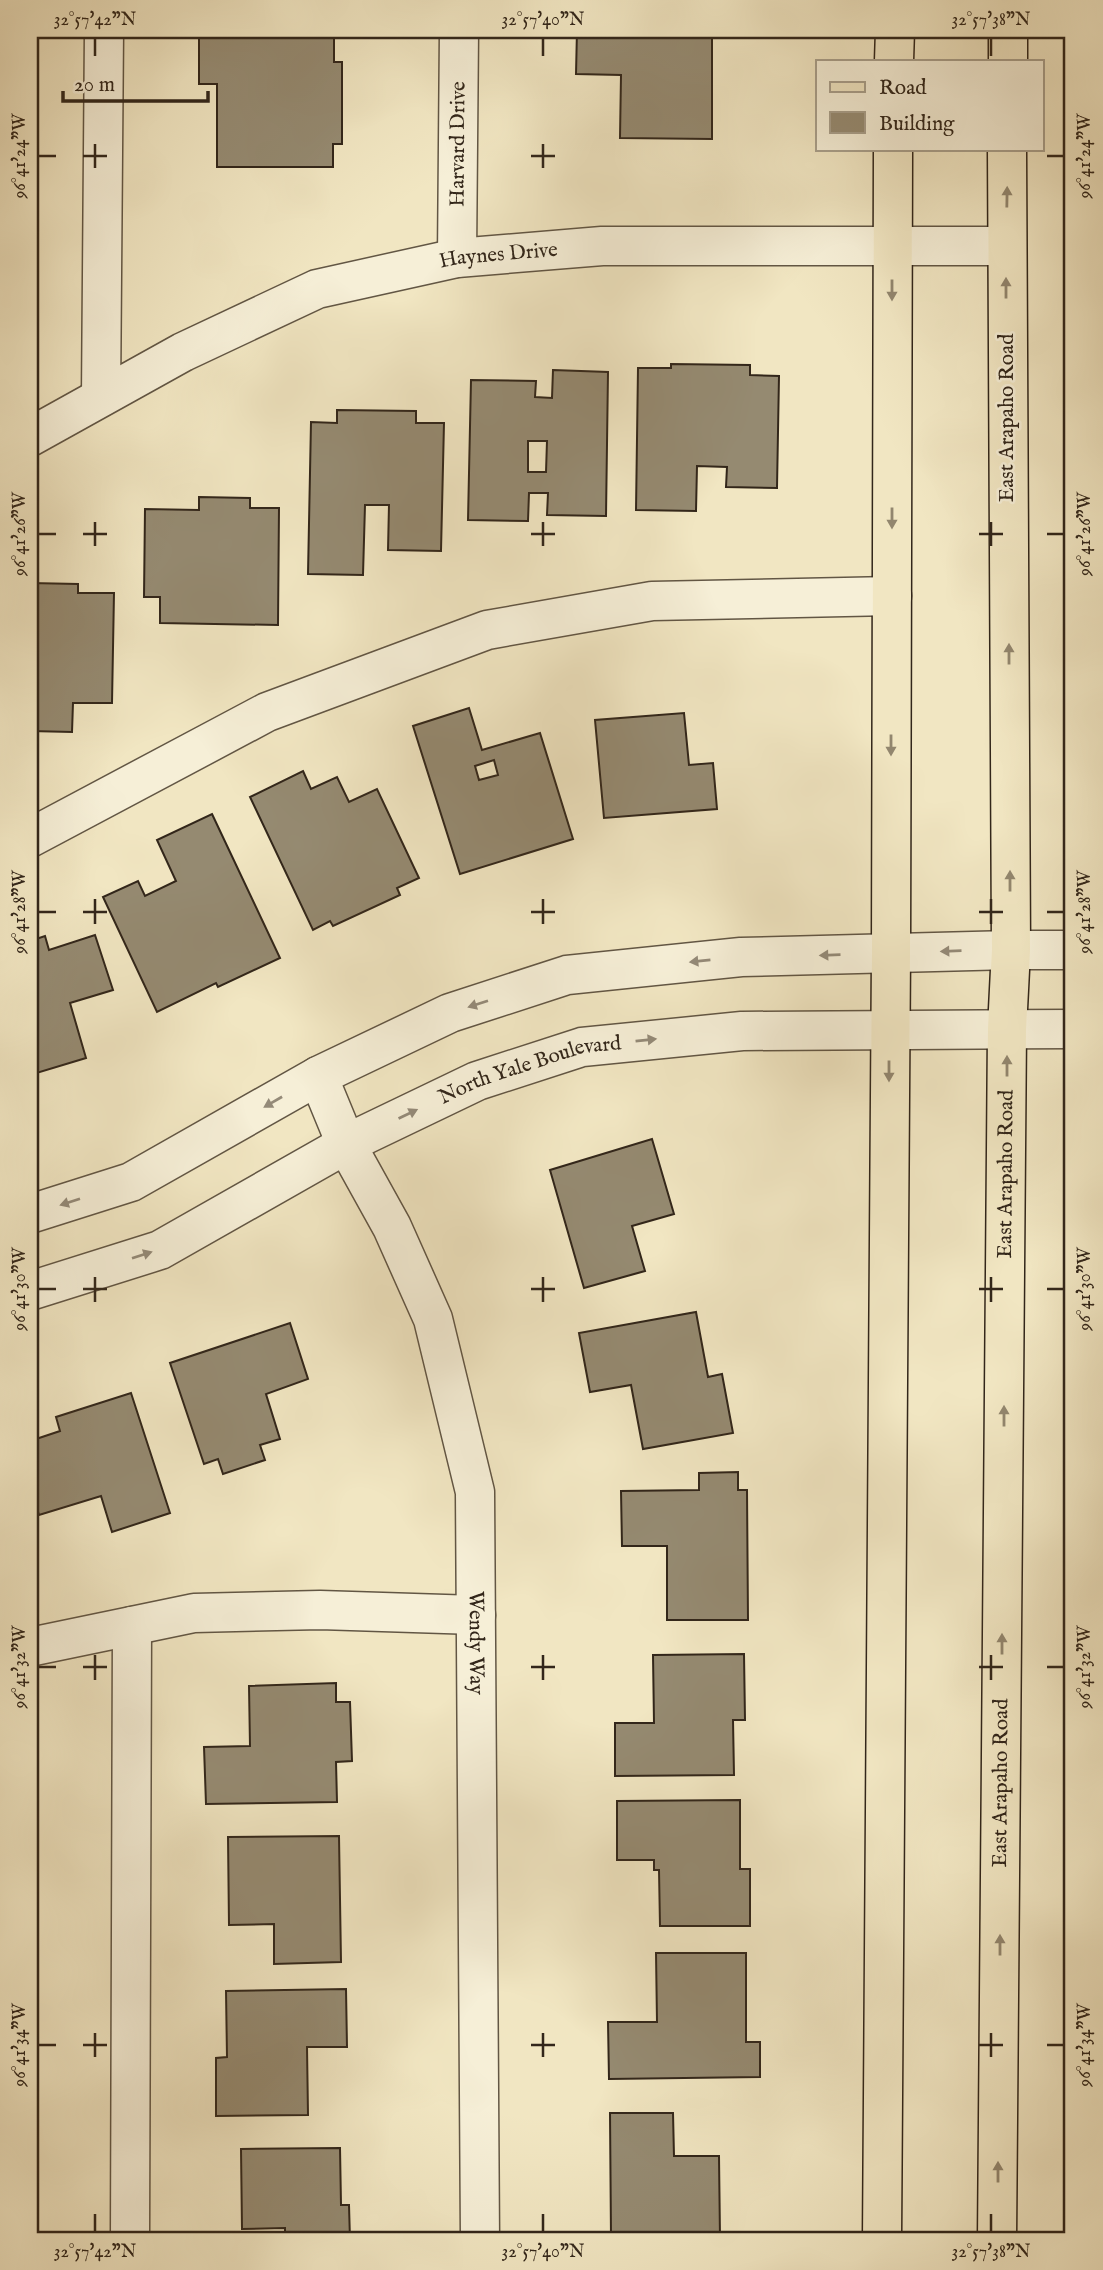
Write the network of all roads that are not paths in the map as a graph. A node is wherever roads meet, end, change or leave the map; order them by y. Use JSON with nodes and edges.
{"nodes":[{"id":1,"x":104,"y":30,"type":"edge"},
{"id":2,"x":459,"y":30,"type":"edge"},
{"id":3,"x":895,"y":30,"type":"edge"},
{"id":4,"x":1008,"y":30,"type":"edge"},
{"id":5,"x":894,"y":60,"type":"edge"},
{"id":6,"x":1008,"y":60,"type":"edge"},
{"id":7,"x":893,"y":150,"type":"edge"},
{"id":8,"x":1007,"y":150,"type":"edge"},
{"id":9,"x":892,"y":246,"type":"junction"},
{"id":10,"x":1006,"y":246,"type":"junction"},
{"id":11,"x":457,"y":258,"type":"junction"},
{"id":12,"x":101,"y":397,"type":"junction"},
{"id":13,"x":30,"y":436,"type":"edge"},
{"id":14,"x":892,"y":596,"type":"junction"},
{"id":15,"x":30,"y":838,"type":"edge"},
{"id":16,"x":1011,"y":950,"type":"junction"},
{"id":17,"x":1073,"y":950,"type":"edge"},
{"id":18,"x":891,"y":953,"type":"junction"},
{"id":19,"x":1007,"y":1029,"type":"junction"},
{"id":20,"x":1073,"y":1029,"type":"edge"},
{"id":21,"x":889,"y":1031,"type":"junction"},
{"id":22,"x":318,"y":1076,"type":"junction"},
{"id":23,"x":346,"y":1144,"type":"junction"},
{"id":24,"x":30,"y":1214,"type":"edge"},
{"id":25,"x":30,"y":1291,"type":"edge"},
{"id":26,"x":476,"y":1615,"type":"junction"},
{"id":27,"x":132,"y":1626,"type":"junction"},
{"id":28,"x":30,"y":1647,"type":"edge"},
{"id":29,"x":130,"y":2240,"type":"edge"},
{"id":30,"x":480,"y":2240,"type":"edge"},
{"id":31,"x":882,"y":2240,"type":"edge"},
{"id":32,"x":997,"y":2240,"type":"edge"}],
"edges":[{"from":1,"to":12,"type":"street"},
{"from":2,"to":11,"type":"street","name":"Harvard Drive"},
{"from":3,"to":5,"type":"main road"},
{"from":4,"to":6,"type":"main road"},
{"from":7,"to":9,"type":"main road"},
{"from":10,"to":8,"type":"main road","name":"East Arapaho Road","one_way":true},
{"from":9,"to":10,"type":"street","name":"Haynes Drive"},
{"from":9,"to":11,"type":"street","name":"Haynes Drive"},
{"from":9,"to":14,"type":"main road","one_way":true},
{"from":16,"to":10,"type":"main road","name":"East Arapaho Road","one_way":true},
{"from":11,"to":12,"type":"street","name":"Haynes Drive"},
{"from":12,"to":13,"type":"street","name":"Haynes Drive"},
{"from":14,"to":15,"type":"street"},
{"from":14,"to":18,"type":"main road","one_way":true},
{"from":16,"to":17,"type":"street"},
{"from":16,"to":18,"type":"street","one_way":true},
{"from":16,"to":19,"type":"main road","name":"East Arapaho Road"},
{"from":18,"to":21,"type":"main road"},
{"from":18,"to":22,"type":"street","one_way":true},
{"from":19,"to":20,"type":"street","name":"North Yale Boulevard"},
{"from":19,"to":21,"type":"street","name":"North Yale Boulevard"},
{"from":32,"to":19,"type":"main road","name":"East Arapaho Road","one_way":true},
{"from":23,"to":21,"type":"street","name":"North Yale Boulevard","one_way":true},
{"from":21,"to":31,"type":"main road","one_way":true},
{"from":22,"to":23,"type":"street","name":"Wendy Way"},
{"from":22,"to":24,"type":"street","one_way":true},
{"from":25,"to":23,"type":"street","name":"North Yale Boulevard","one_way":true},
{"from":23,"to":26,"type":"street","name":"Wendy Way"},
{"from":26,"to":27,"type":"street"},
{"from":26,"to":30,"type":"street","name":"Wendy Way"},
{"from":27,"to":28,"type":"street"},
{"from":27,"to":29,"type":"street"}]}
